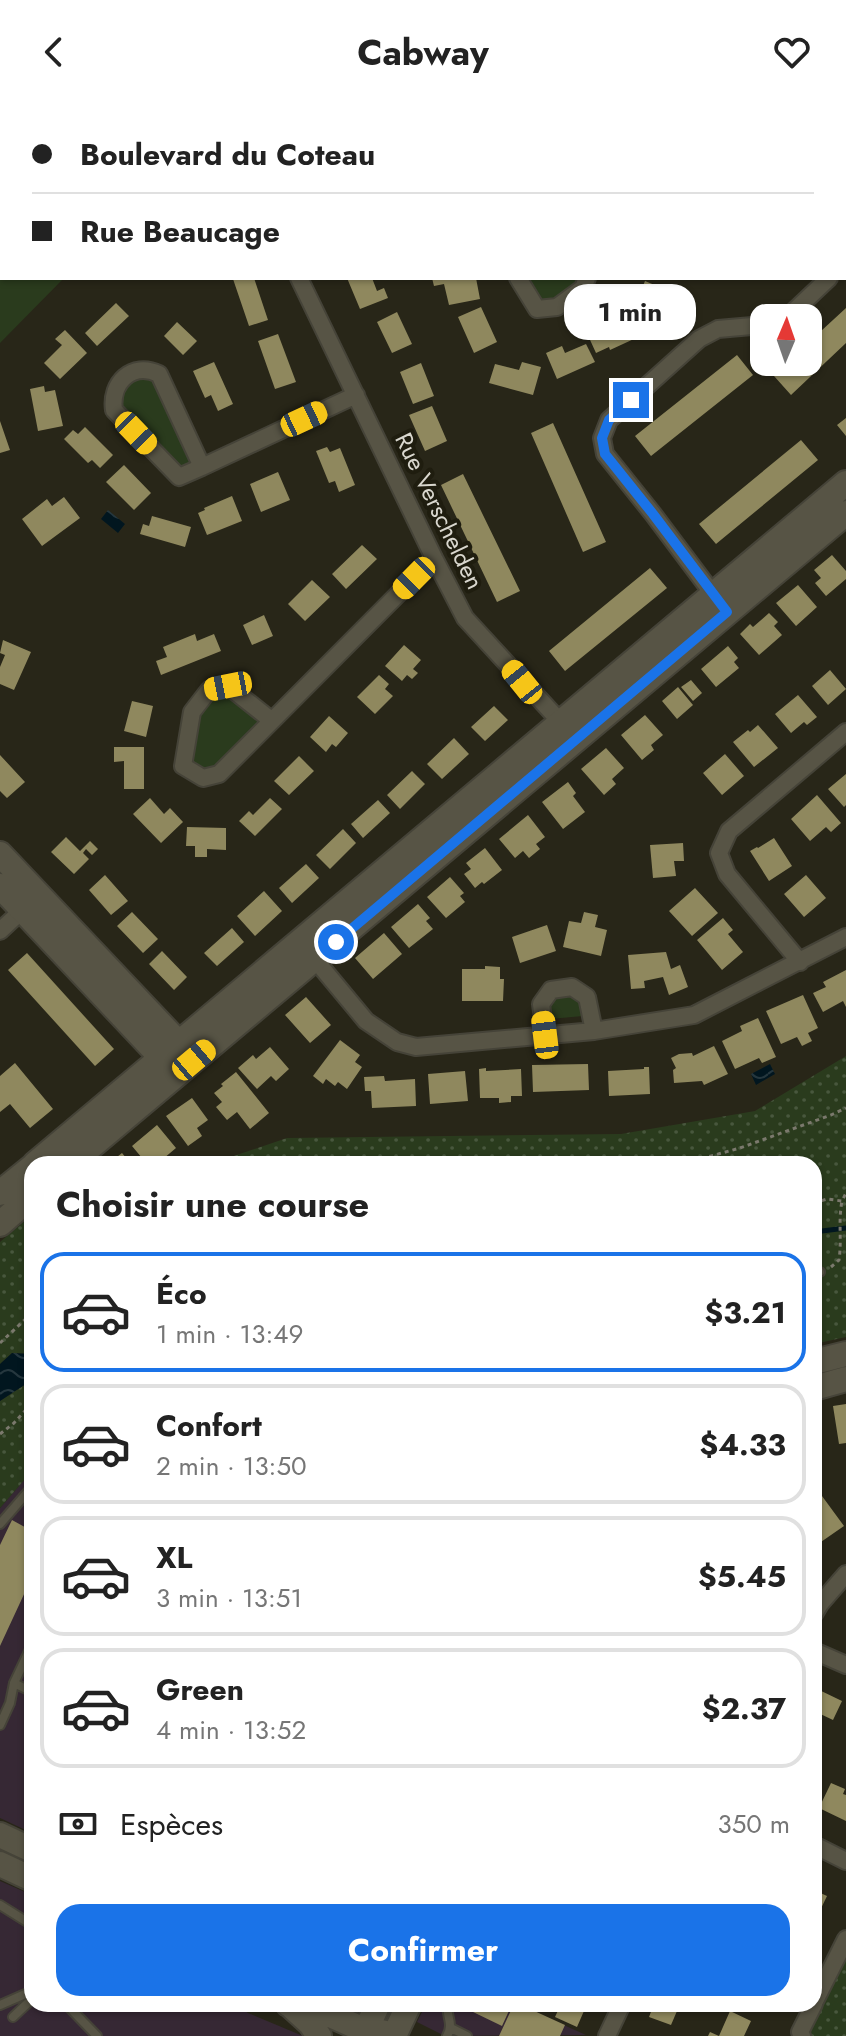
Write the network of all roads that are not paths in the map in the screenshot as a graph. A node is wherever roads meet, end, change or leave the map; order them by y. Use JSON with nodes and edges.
{"nodes":[{"id":1,"x":300,"y":280,"type":"edge"},
{"id":2,"x":519,"y":280,"type":"edge"},
{"id":3,"x":586,"y":280,"type":"edge"},
{"id":4,"x":827,"y":280,"type":"edge"},
{"id":5,"x":801,"y":304,"type":"edge"},
{"id":6,"x":750,"y":326,"type":"edge"},
{"id":7,"x":356,"y":395,"type":"junction"},
{"id":8,"x":202,"y":467,"type":"junction"},
{"id":9,"x":846,"y":483,"type":"edge"},
{"id":10,"x":846,"y":513,"type":"edge"},
{"id":11,"x":434,"y":558,"type":"junction"},
{"id":12,"x":720,"y":604,"type":"junction"},
{"id":13,"x":271,"y":720,"type":"junction"},
{"id":14,"x":569,"y":731,"type":"junction"},
{"id":15,"x":846,"y":732,"type":"edge"},
{"id":16,"x":0,"y":854,"type":"edge"},
{"id":17,"x":0,"y":886,"type":"edge"},
{"id":18,"x":31,"y":903,"type":"junction"},
{"id":19,"x":0,"y":931,"type":"edge"},
{"id":20,"x":846,"y":937,"type":"edge"},
{"id":21,"x":307,"y":951,"type":"junction"},
{"id":22,"x":800,"y":962,"type":"junction"},
{"id":23,"x":594,"y":1031,"type":"junction"},
{"id":24,"x":545,"y":1035,"type":"junction"},
{"id":25,"x":178,"y":1059,"type":"junction"},
{"id":26,"x":46,"y":1156,"type":"edge"},
{"id":27,"x":78,"y":1156,"type":"edge"},
{"id":28,"x":24,"y":1173,"type":"edge"},
{"id":29,"x":0,"y":1193,"type":"edge"},
{"id":30,"x":24,"y":1203,"type":"edge"},
{"id":31,"x":0,"y":1224,"type":"edge"},
{"id":32,"x":846,"y":1354,"type":"edge"},
{"id":33,"x":822,"y":1360,"type":"edge"},
{"id":34,"x":846,"y":1379,"type":"edge"},
{"id":35,"x":822,"y":1386,"type":"edge"},
{"id":36,"x":24,"y":1496,"type":"edge"},
{"id":37,"x":0,"y":1524,"type":"edge"},
{"id":38,"x":846,"y":1574,"type":"edge"},
{"id":39,"x":822,"y":1602,"type":"edge"},
{"id":40,"x":822,"y":1654,"type":"edge"},
{"id":41,"x":24,"y":1662,"type":"edge"},
{"id":42,"x":846,"y":1665,"type":"edge"},
{"id":43,"x":14,"y":1683,"type":"junction"},
{"id":44,"x":24,"y":1688,"type":"edge"},
{"id":45,"x":0,"y":1725,"type":"edge"},
{"id":46,"x":0,"y":1835,"type":"edge"},
{"id":47,"x":24,"y":1846,"type":"edge"},
{"id":48,"x":822,"y":1849,"type":"edge"},
{"id":49,"x":846,"y":1861,"type":"edge"},
{"id":50,"x":0,"y":1864,"type":"edge"},
{"id":51,"x":24,"y":1875,"type":"edge"},
{"id":52,"x":0,"y":1905,"type":"edge"},
{"id":53,"x":24,"y":1920,"type":"edge"},
{"id":54,"x":846,"y":1939,"type":"edge"},
{"id":55,"x":822,"y":1988,"type":"edge"},
{"id":56,"x":24,"y":1994,"type":"edge"},
{"id":57,"x":0,"y":2005,"type":"edge"},
{"id":58,"x":24,"y":2007,"type":"edge"},
{"id":59,"x":74,"y":2012,"type":"edge"},
{"id":60,"x":297,"y":2012,"type":"edge"},
{"id":61,"x":324,"y":2012,"type":"edge"},
{"id":62,"x":406,"y":2012,"type":"edge"},
{"id":63,"x":447,"y":2012,"type":"edge"},
{"id":64,"x":618,"y":2012,"type":"edge"},
{"id":65,"x":810,"y":2012,"type":"edge"},
{"id":66,"x":13,"y":2017,"type":"dead end"},
{"id":67,"x":370,"y":2022,"type":"edge"},
{"id":68,"x":449,"y":2032,"type":"edge"},
{"id":69,"x":97,"y":2036,"type":"edge"},
{"id":70,"x":319,"y":2036,"type":"edge"},
{"id":71,"x":395,"y":2036,"type":"edge"},
{"id":72,"x":467,"y":2036,"type":"edge"},
{"id":73,"x":607,"y":2036,"type":"edge"},
{"id":74,"x":802,"y":2036,"type":"edge"}],
"edges":[{"from":1,"to":7,"type":"street","name":"Rue Verschelden"},
{"from":2,"to":3,"type":"street"},
{"from":4,"to":5,"type":"street"},
{"from":6,"to":12,"type":"street"},
{"from":7,"to":8,"type":"street"},
{"from":7,"to":11,"type":"street","name":"Rue Verschelden"},
{"from":8,"to":8,"type":"street"},
{"from":9,"to":12,"type":"street"},
{"from":10,"to":12,"type":"street"},
{"from":11,"to":13,"type":"street"},
{"from":11,"to":14,"type":"street","name":"Rue Verschelden"},
{"from":12,"to":14,"type":"street"},
{"from":13,"to":13,"type":"street"},
{"from":14,"to":21,"type":"street"},
{"from":15,"to":22,"type":"street"},
{"from":16,"to":18,"type":"street"},
{"from":17,"to":18,"type":"street"},
{"from":18,"to":19,"type":"street"},
{"from":18,"to":25,"type":"street"},
{"from":20,"to":22,"type":"street"},
{"from":21,"to":24,"type":"street"},
{"from":21,"to":25,"type":"street"},
{"from":22,"to":23,"type":"street"},
{"from":23,"to":24,"type":"street"},
{"from":23,"to":24,"type":"street"},
{"from":25,"to":26,"type":"street"},
{"from":25,"to":27,"type":"street"},
{"from":28,"to":29,"type":"street"},
{"from":30,"to":31,"type":"street"},
{"from":32,"to":33,"type":"street"},
{"from":34,"to":35,"type":"street"},
{"from":36,"to":37,"type":"lane"},
{"from":38,"to":39,"type":"street"},
{"from":40,"to":42,"type":"street"},
{"from":41,"to":43,"type":"lane"},
{"from":43,"to":44,"type":"lane"},
{"from":43,"to":45,"type":"lane"},
{"from":46,"to":47,"type":"street"},
{"from":48,"to":49,"type":"street"},
{"from":50,"to":51,"type":"street"},
{"from":52,"to":53,"type":"lane"},
{"from":54,"to":55,"type":"street"},
{"from":56,"to":57,"type":"lane"},
{"from":58,"to":66,"type":"lane"},
{"from":59,"to":69,"type":"lane"},
{"from":60,"to":70,"type":"street"},
{"from":61,"to":67,"type":"street"},
{"from":62,"to":71,"type":"street"},
{"from":63,"to":68,"type":"lane"},
{"from":64,"to":73,"type":"street"},
{"from":65,"to":74,"type":"street"},
{"from":67,"to":71,"type":"street"},
{"from":68,"to":72,"type":"lane"}]}
